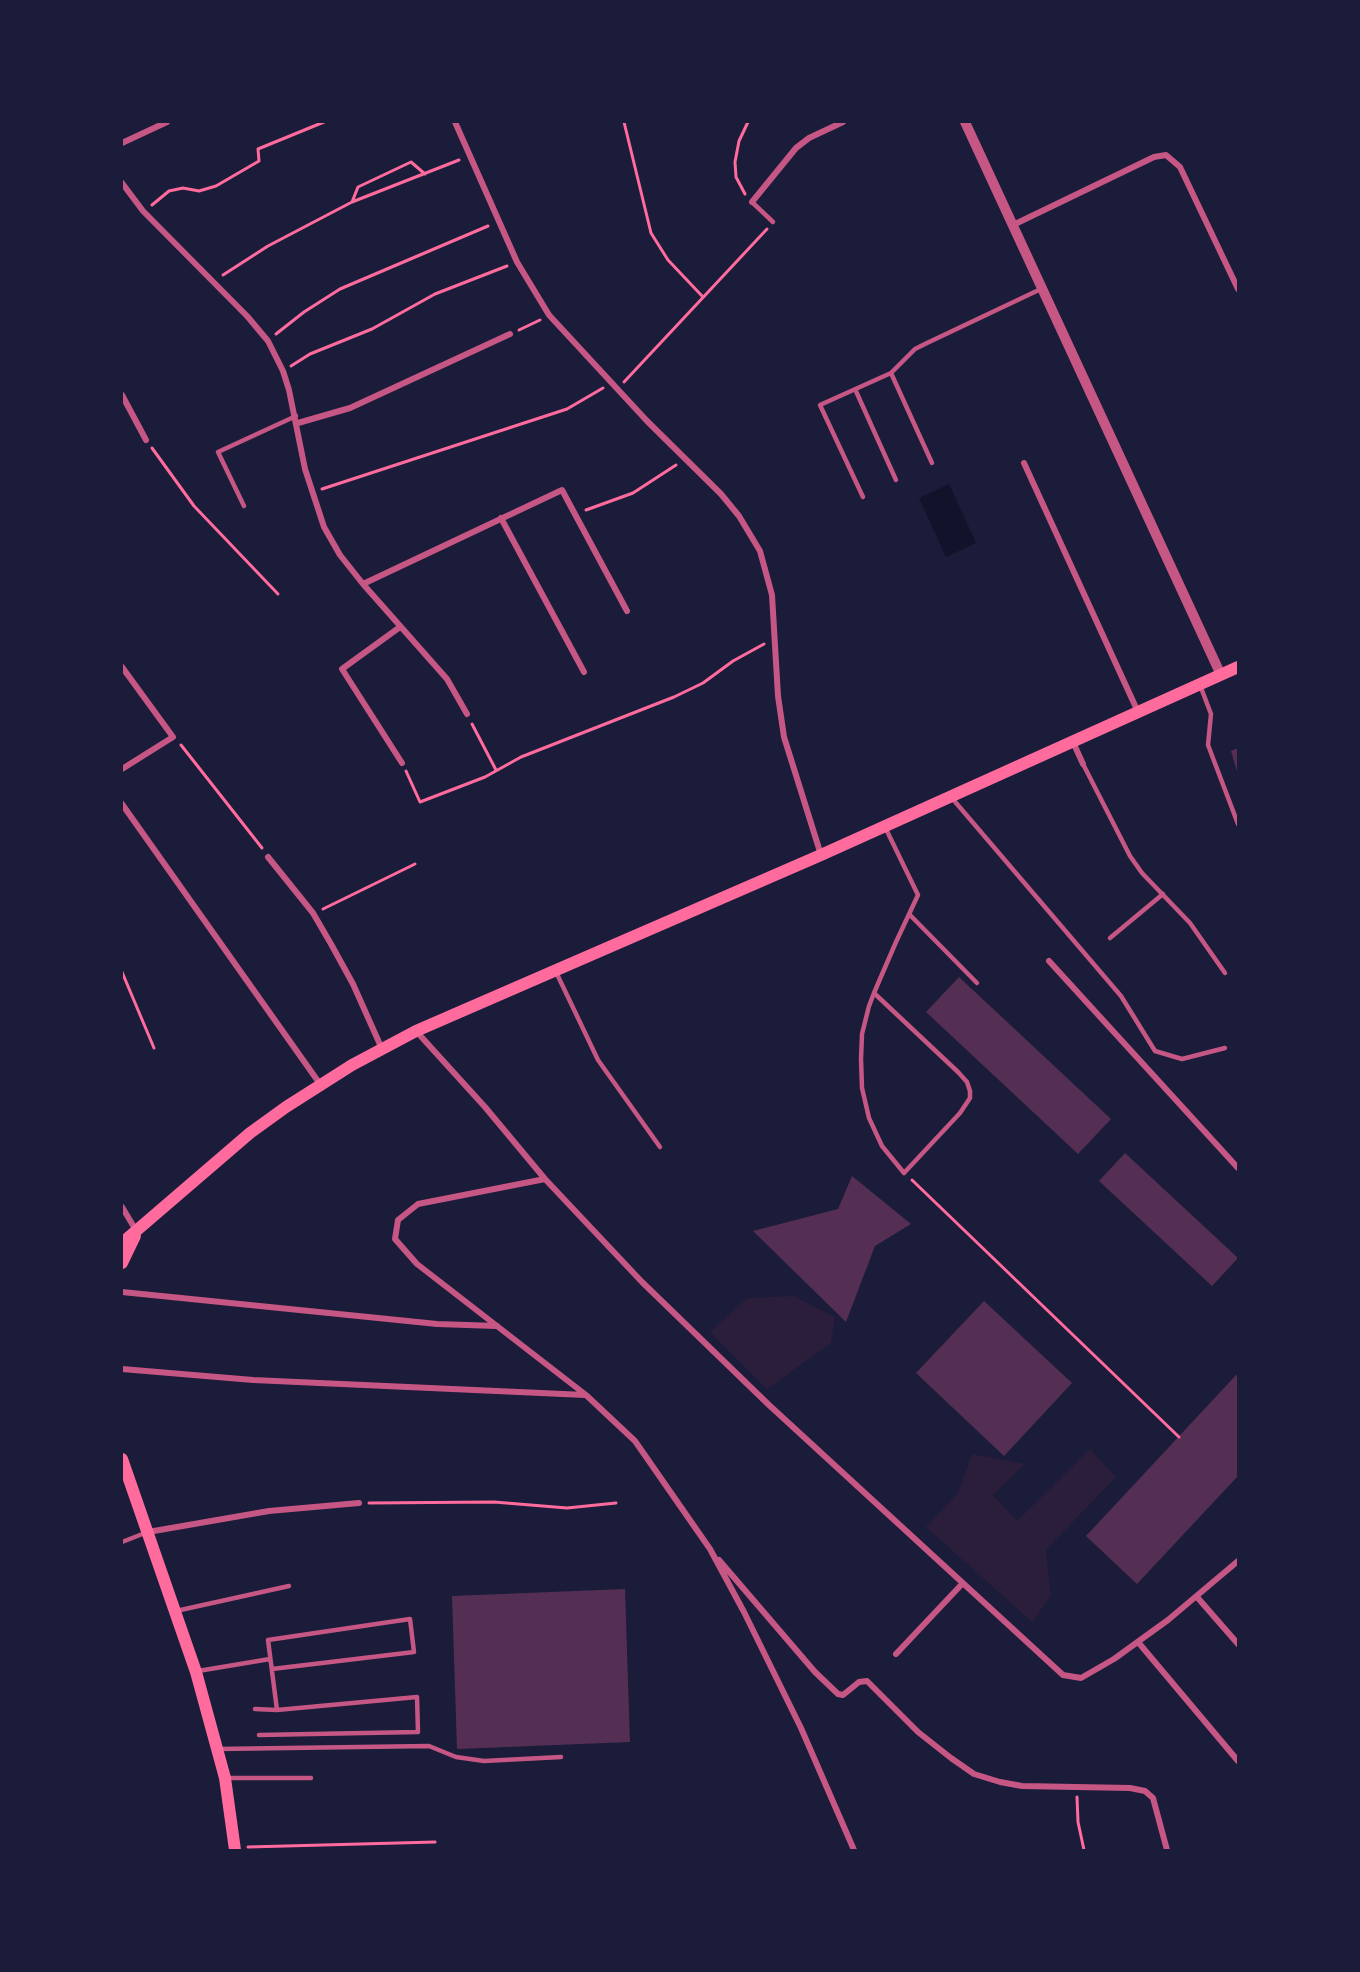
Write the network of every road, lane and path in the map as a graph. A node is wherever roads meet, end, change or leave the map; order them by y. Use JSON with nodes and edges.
{"nodes":[{"id":1,"x":167,"y":122,"type":"edge"},
{"id":2,"x":324,"y":122,"type":"edge"},
{"id":3,"x":455,"y":122,"type":"edge"},
{"id":4,"x":624,"y":122,"type":"edge"},
{"id":5,"x":748,"y":122,"type":"edge"},
{"id":6,"x":843,"y":122,"type":"edge"},
{"id":7,"x":965,"y":122,"type":"edge"},
{"id":8,"x":122,"y":143,"type":"edge"},
{"id":9,"x":471,"y":155,"type":"junction"},
{"id":10,"x":425,"y":174,"type":"junction"},
{"id":11,"x":122,"y":183,"type":"edge"},
{"id":12,"x":352,"y":202,"type":"junction"},
{"id":13,"x":752,"y":202,"type":"junction"},
{"id":14,"x":143,"y":211,"type":"junction"},
{"id":15,"x":499,"y":221,"type":"junction"},
{"id":16,"x":773,"y":222,"type":"joint"},
{"id":17,"x":1013,"y":225,"type":"junction"},
{"id":18,"x":517,"y":262,"type":"junction"},
{"id":19,"x":213,"y":284,"type":"junction"},
{"id":20,"x":1044,"y":288,"type":"junction"},
{"id":21,"x":1239,"y":289,"type":"edge"},
{"id":22,"x":703,"y":297,"type":"junction"},
{"id":23,"x":549,"y":315,"type":"junction"},
{"id":24,"x":510,"y":334,"type":"joint"},
{"id":25,"x":268,"y":341,"type":"junction"},
{"id":26,"x":283,"y":371,"type":"junction"},
{"id":27,"x":891,"y":373,"type":"junction"},
{"id":28,"x":610,"y":382,"type":"junction"},
{"id":29,"x":855,"y":389,"type":"junction"},
{"id":30,"x":617,"y":390,"type":"junction"},
{"id":31,"x":122,"y":395,"type":"edge"},
{"id":32,"x":297,"y":420,"type":"junction"},
{"id":33,"x":146,"y":440,"type":"joint"},
{"id":34,"x":685,"y":459,"type":"junction"},
{"id":35,"x":1024,"y":463,"type":"dead end"},
{"id":36,"x":932,"y":464,"type":"dead end"},
{"id":37,"x":896,"y":480,"type":"dead end"},
{"id":38,"x":312,"y":492,"type":"junction"},
{"id":39,"x":863,"y":497,"type":"dead end"},
{"id":40,"x":244,"y":506,"type":"dead end"},
{"id":41,"x":574,"y":515,"type":"junction"},
{"id":42,"x":501,"y":518,"type":"junction"},
{"id":43,"x":363,"y":584,"type":"junction"},
{"id":44,"x":278,"y":594,"type":"dead end"},
{"id":45,"x":627,"y":611,"type":"dead end"},
{"id":46,"x":400,"y":627,"type":"junction"},
{"id":47,"x":776,"y":638,"type":"junction"},
{"id":48,"x":122,"y":667,"type":"edge"},
{"id":49,"x":1239,"y":667,"type":"edge"},
{"id":50,"x":584,"y":672,"type":"dead end"},
{"id":51,"x":1221,"y":675,"type":"junction"},
{"id":52,"x":1200,"y":685,"type":"junction"},
{"id":53,"x":1138,"y":712,"type":"junction"},
{"id":54,"x":467,"y":714,"type":"joint"},
{"id":55,"x":172,"y":737,"type":"junction"},
{"id":56,"x":1073,"y":742,"type":"junction"},
{"id":57,"x":402,"y":763,"type":"joint"},
{"id":58,"x":1083,"y":764,"type":"joint"},
{"id":59,"x":122,"y":769,"type":"edge"},
{"id":60,"x":496,"y":770,"type":"junction"},
{"id":61,"x":950,"y":796,"type":"junction"},
{"id":62,"x":122,"y":804,"type":"edge"},
{"id":63,"x":1239,"y":824,"type":"edge"},
{"id":64,"x":884,"y":825,"type":"junction"},
{"id":65,"x":821,"y":855,"type":"junction"},
{"id":66,"x":268,"y":857,"type":"joint"},
{"id":67,"x":415,"y":864,"type":"dead end"},
{"id":68,"x":1163,"y":894,"type":"junction"},
{"id":69,"x":313,"y":913,"type":"junction"},
{"id":70,"x":909,"y":915,"type":"junction"},
{"id":71,"x":1110,"y":938,"type":"dead end"},
{"id":72,"x":1049,"y":960,"type":"dead end"},
{"id":73,"x":555,"y":970,"type":"junction"},
{"id":74,"x":122,"y":972,"type":"edge"},
{"id":75,"x":1225,"y":973,"type":"dead end"},
{"id":76,"x":977,"y":983,"type":"dead end"},
{"id":77,"x":874,"y":993,"type":"junction"},
{"id":78,"x":416,"y":1031,"type":"junction"},
{"id":79,"x":154,"y":1048,"type":"dead end"},
{"id":80,"x":1225,"y":1048,"type":"dead end"},
{"id":81,"x":382,"y":1049,"type":"junction"},
{"id":82,"x":320,"y":1084,"type":"junction"},
{"id":83,"x":660,"y":1147,"type":"dead end"},
{"id":84,"x":1239,"y":1168,"type":"edge"},
{"id":85,"x":904,"y":1173,"type":"junction"},
{"id":86,"x":545,"y":1179,"type":"junction"},
{"id":87,"x":122,"y":1207,"type":"edge"},
{"id":88,"x":137,"y":1232,"type":"junction"},
{"id":89,"x":122,"y":1243,"type":"edge"},
{"id":90,"x":122,"y":1263,"type":"edge"},
{"id":91,"x":122,"y":1292,"type":"edge"},
{"id":92,"x":499,"y":1327,"type":"junction"},
{"id":93,"x":122,"y":1369,"type":"edge"},
{"id":94,"x":586,"y":1395,"type":"junction"},
{"id":95,"x":1179,"y":1437,"type":"dead end"},
{"id":96,"x":122,"y":1459,"type":"edge"},
{"id":97,"x":360,"y":1503,"type":"joint"},
{"id":98,"x":616,"y":1503,"type":"dead end"},
{"id":99,"x":148,"y":1532,"type":"junction"},
{"id":100,"x":122,"y":1542,"type":"edge"},
{"id":101,"x":710,"y":1549,"type":"junction"},
{"id":102,"x":1239,"y":1561,"type":"edge"},
{"id":103,"x":962,"y":1584,"type":"junction"},
{"id":104,"x":289,"y":1586,"type":"dead end"},
{"id":105,"x":1197,"y":1597,"type":"junction"},
{"id":106,"x":176,"y":1611,"type":"junction"},
{"id":107,"x":1138,"y":1642,"type":"junction"},
{"id":108,"x":1239,"y":1644,"type":"edge"},
{"id":109,"x":896,"y":1654,"type":"dead end"},
{"id":110,"x":270,"y":1659,"type":"junction"},
{"id":111,"x":272,"y":1669,"type":"junction"},
{"id":112,"x":196,"y":1672,"type":"junction"},
{"id":113,"x":255,"y":1709,"type":"dead end"},
{"id":114,"x":277,"y":1710,"type":"junction"},
{"id":115,"x":259,"y":1735,"type":"dead end"},
{"id":116,"x":217,"y":1749,"type":"junction"},
{"id":117,"x":561,"y":1757,"type":"dead end"},
{"id":118,"x":1239,"y":1761,"type":"edge"},
{"id":119,"x":225,"y":1778,"type":"junction"},
{"id":120,"x":311,"y":1778,"type":"dead end"},
{"id":121,"x":1076,"y":1786,"type":"junction"},
{"id":122,"x":435,"y":1842,"type":"dead end"},
{"id":123,"x":234,"y":1849,"type":"edge"},
{"id":124,"x":854,"y":1851,"type":"edge"},
{"id":125,"x":1084,"y":1851,"type":"edge"},
{"id":126,"x":1167,"y":1851,"type":"edge"}],
"edges":[{"from":1,"to":8,"type":"street"},
{"from":2,"to":14,"type":"path"},
{"from":3,"to":9,"type":"street"},
{"from":4,"to":22,"type":"path"},
{"from":5,"to":13,"type":"path"},
{"from":6,"to":13,"type":"street"},
{"from":7,"to":17,"type":"street"},
{"from":9,"to":10,"type":"path"},
{"from":9,"to":15,"type":"street"},
{"from":10,"to":12,"type":"path"},
{"from":10,"to":12,"type":"path"},
{"from":11,"to":14,"type":"street"},
{"from":12,"to":19,"type":"path"},
{"from":13,"to":16,"type":"lane"},
{"from":14,"to":19,"type":"street"},
{"from":15,"to":18,"type":"street"},
{"from":15,"to":25,"type":"path"},
{"from":16,"to":22,"type":"path"},
{"from":17,"to":20,"type":"street"},
{"from":17,"to":21,"type":"street"},
{"from":18,"to":23,"type":"street"},
{"from":18,"to":26,"type":"path"},
{"from":19,"to":25,"type":"street"},
{"from":20,"to":27,"type":"lane"},
{"from":20,"to":51,"type":"street"},
{"from":22,"to":30,"type":"path"},
{"from":23,"to":24,"type":"path"},
{"from":23,"to":28,"type":"street"},
{"from":24,"to":32,"type":"street"},
{"from":25,"to":26,"type":"street"},
{"from":26,"to":32,"type":"street"},
{"from":27,"to":29,"type":"lane"},
{"from":27,"to":36,"type":"lane"},
{"from":28,"to":30,"type":"street"},
{"from":28,"to":38,"type":"path"},
{"from":29,"to":37,"type":"lane"},
{"from":29,"to":39,"type":"lane"},
{"from":30,"to":34,"type":"street"},
{"from":31,"to":33,"type":"street"},
{"from":32,"to":38,"type":"street"},
{"from":32,"to":40,"type":"lane"},
{"from":33,"to":44,"type":"path"},
{"from":34,"to":41,"type":"path"},
{"from":34,"to":47,"type":"street"},
{"from":35,"to":53,"type":"street"},
{"from":38,"to":43,"type":"street"},
{"from":41,"to":42,"type":"street"},
{"from":41,"to":45,"type":"street"},
{"from":42,"to":43,"type":"street"},
{"from":42,"to":50,"type":"street"},
{"from":43,"to":46,"type":"street"},
{"from":46,"to":54,"type":"street"},
{"from":46,"to":57,"type":"street"},
{"from":47,"to":60,"type":"path"},
{"from":47,"to":65,"type":"street"},
{"from":48,"to":55,"type":"street"},
{"from":49,"to":51,"type":"main road"},
{"from":51,"to":52,"type":"main road"},
{"from":52,"to":53,"type":"main road"},
{"from":52,"to":63,"type":"lane"},
{"from":53,"to":56,"type":"main road"},
{"from":54,"to":60,"type":"path"},
{"from":55,"to":59,"type":"street"},
{"from":55,"to":66,"type":"path"},
{"from":56,"to":58,"type":"street"},
{"from":56,"to":61,"type":"main road"},
{"from":57,"to":60,"type":"path"},
{"from":58,"to":68,"type":"lane"},
{"from":61,"to":64,"type":"main road"},
{"from":61,"to":80,"type":"lane"},
{"from":62,"to":82,"type":"street"},
{"from":64,"to":65,"type":"main road"},
{"from":64,"to":70,"type":"lane"},
{"from":65,"to":73,"type":"main road"},
{"from":66,"to":69,"type":"street"},
{"from":67,"to":69,"type":"path"},
{"from":68,"to":71,"type":"lane"},
{"from":68,"to":75,"type":"lane"},
{"from":69,"to":81,"type":"street"},
{"from":70,"to":76,"type":"lane"},
{"from":70,"to":77,"type":"lane"},
{"from":72,"to":84,"type":"street"},
{"from":73,"to":78,"type":"main road"},
{"from":73,"to":83,"type":"lane"},
{"from":74,"to":79,"type":"path"},
{"from":77,"to":85,"type":"lane"},
{"from":77,"to":85,"type":"lane"},
{"from":78,"to":81,"type":"main road"},
{"from":78,"to":86,"type":"street"},
{"from":81,"to":82,"type":"main road"},
{"from":82,"to":88,"type":"main road"},
{"from":85,"to":95,"type":"path"},
{"from":86,"to":92,"type":"street"},
{"from":86,"to":103,"type":"street"},
{"from":87,"to":88,"type":"street"},
{"from":88,"to":89,"type":"main road"},
{"from":88,"to":90,"type":"main road"},
{"from":91,"to":92,"type":"street"},
{"from":92,"to":94,"type":"street"},
{"from":93,"to":94,"type":"street"},
{"from":94,"to":101,"type":"street"},
{"from":96,"to":99,"type":"main road"},
{"from":97,"to":98,"type":"path"},
{"from":97,"to":99,"type":"street"},
{"from":99,"to":100,"type":"lane"},
{"from":99,"to":106,"type":"main road"},
{"from":101,"to":121,"type":"street"},
{"from":101,"to":124,"type":"street"},
{"from":102,"to":105,"type":"street"},
{"from":103,"to":107,"type":"street"},
{"from":103,"to":109,"type":"street"},
{"from":104,"to":106,"type":"lane"},
{"from":105,"to":107,"type":"street"},
{"from":105,"to":108,"type":"street"},
{"from":106,"to":112,"type":"main road"},
{"from":107,"to":118,"type":"street"},
{"from":110,"to":111,"type":"lane"},
{"from":110,"to":111,"type":"lane"},
{"from":110,"to":112,"type":"lane"},
{"from":111,"to":114,"type":"lane"},
{"from":112,"to":116,"type":"main road"},
{"from":113,"to":114,"type":"lane"},
{"from":114,"to":115,"type":"lane"},
{"from":116,"to":117,"type":"lane"},
{"from":116,"to":119,"type":"main road"},
{"from":119,"to":120,"type":"lane"},
{"from":119,"to":123,"type":"main road"},
{"from":121,"to":125,"type":"path"},
{"from":121,"to":126,"type":"street"},
{"from":122,"to":123,"type":"path"}]}
